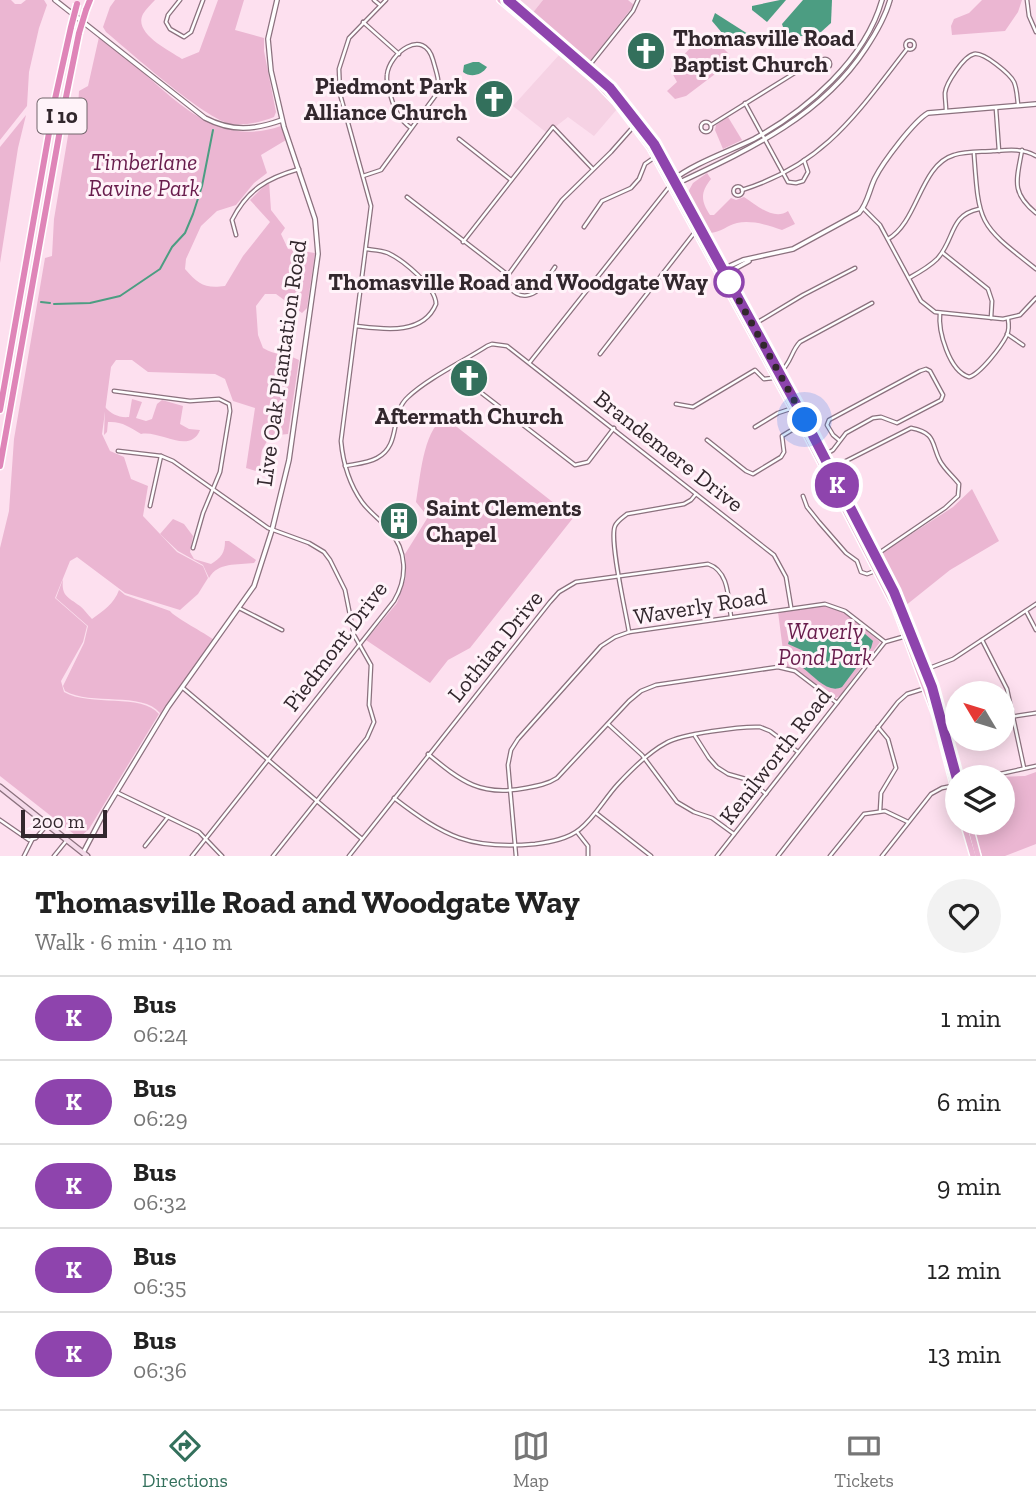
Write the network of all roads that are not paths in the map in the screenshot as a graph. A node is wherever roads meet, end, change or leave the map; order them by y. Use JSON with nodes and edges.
{"nodes":[{"id":1,"x":55,"y":0,"type":"edge"},
{"id":2,"x":89,"y":0,"type":"edge"},
{"id":3,"x":180,"y":0,"type":"edge"},
{"id":4,"x":203,"y":0,"type":"edge"},
{"id":5,"x":277,"y":0,"type":"edge"},
{"id":6,"x":374,"y":0,"type":"edge"},
{"id":7,"x":386,"y":0,"type":"edge"},
{"id":8,"x":500,"y":0,"type":"edge"},
{"id":9,"x":638,"y":0,"type":"edge"},
{"id":10,"x":882,"y":0,"type":"edge"},
{"id":11,"x":890,"y":0,"type":"edge"},
{"id":12,"x":1027,"y":0,"type":"edge"},
{"id":13,"x":78,"y":2,"type":"edge"},
{"id":14,"x":511,"y":3,"type":"edge"},
{"id":15,"x":380,"y":5,"type":"junction"},
{"id":16,"x":363,"y":22,"type":"junction"},
{"id":17,"x":1036,"y":32,"type":"edge"},
{"id":18,"x":907,"y":49,"type":"dead end"},
{"id":19,"x":399,"y":54,"type":"junction"},
{"id":20,"x":820,"y":64,"type":"dead end"},
{"id":21,"x":587,"y":69,"type":"junction"},
{"id":22,"x":745,"y":103,"type":"junction"},
{"id":23,"x":1036,"y":104,"type":"edge"},
{"id":24,"x":1018,"y":105,"type":"junction"},
{"id":25,"x":996,"y":107,"type":"junction"},
{"id":26,"x":946,"y":110,"type":"junction"},
{"id":27,"x":282,"y":120,"type":"junction"},
{"id":28,"x":636,"y":124,"type":"junction"},
{"id":29,"x":711,"y":125,"type":"dead end"},
{"id":30,"x":411,"y":128,"type":"junction"},
{"id":31,"x":761,"y":134,"type":"junction"},
{"id":32,"x":459,"y":139,"type":"dead end"},
{"id":33,"x":764,"y":140,"type":"junction"},
{"id":34,"x":1022,"y":150,"type":"junction"},
{"id":35,"x":999,"y":151,"type":"junction"},
{"id":36,"x":974,"y":152,"type":"junction"},
{"id":37,"x":1036,"y":156,"type":"edge"},
{"id":38,"x":655,"y":157,"type":"junction"},
{"id":39,"x":804,"y":160,"type":"junction"},
{"id":40,"x":592,"y":168,"type":"junction"},
{"id":41,"x":299,"y":169,"type":"junction"},
{"id":42,"x":782,"y":173,"type":"junction"},
{"id":43,"x":363,"y":176,"type":"junction"},
{"id":44,"x":511,"y":180,"type":"junction"},
{"id":45,"x":674,"y":183,"type":"junction"},
{"id":46,"x":742,"y":190,"type":"dead end"},
{"id":47,"x":407,"y":197,"type":"dead end"},
{"id":48,"x":863,"y":208,"type":"junction"},
{"id":49,"x":979,"y":209,"type":"junction"},
{"id":50,"x":1036,"y":213,"type":"edge"},
{"id":51,"x":584,"y":227,"type":"dead end"},
{"id":52,"x":698,"y":231,"type":"junction"},
{"id":53,"x":236,"y":235,"type":"dead end"},
{"id":54,"x":888,"y":239,"type":"junction"},
{"id":55,"x":463,"y":242,"type":"junction"},
{"id":56,"x":366,"y":249,"type":"junction"},
{"id":57,"x":942,"y":252,"type":"junction"},
{"id":58,"x":555,"y":267,"type":"dead end"},
{"id":59,"x":855,"y":268,"type":"dead end"},
{"id":60,"x":1036,"y":269,"type":"edge"},
{"id":61,"x":721,"y":273,"type":"junction"},
{"id":62,"x":508,"y":275,"type":"junction"},
{"id":63,"x":909,"y":278,"type":"junction"},
{"id":64,"x":1036,"y":298,"type":"edge"},
{"id":65,"x":872,"y":303,"type":"dead end"},
{"id":66,"x":940,"y":313,"type":"junction"},
{"id":67,"x":991,"y":318,"type":"junction"},
{"id":68,"x":1008,"y":319,"type":"junction"},
{"id":69,"x":355,"y":326,"type":"junction"},
{"id":70,"x":749,"y":327,"type":"junction"},
{"id":71,"x":1007,"y":334,"type":"junction"},
{"id":72,"x":1023,"y":345,"type":"dead end"},
{"id":73,"x":600,"y":354,"type":"dead end"},
{"id":74,"x":530,"y":362,"type":"junction"},
{"id":75,"x":457,"y":365,"type":"junction"},
{"id":76,"x":776,"y":375,"type":"junction"},
{"id":77,"x":114,"y":391,"type":"dead end"},
{"id":78,"x":676,"y":404,"type":"dead end"},
{"id":79,"x":793,"y":408,"type":"junction"},
{"id":80,"x":0,"y":410,"type":"edge"},
{"id":81,"x":804,"y":423,"type":"junction"},
{"id":82,"x":755,"y":427,"type":"dead end"},
{"id":83,"x":614,"y":428,"type":"junction"},
{"id":84,"x":707,"y":440,"type":"dead end"},
{"id":85,"x":839,"y":440,"type":"junction"},
{"id":86,"x":118,"y":451,"type":"dead end"},
{"id":87,"x":161,"y":456,"type":"junction"},
{"id":88,"x":820,"y":458,"type":"junction"},
{"id":89,"x":0,"y":466,"type":"edge"},
{"id":90,"x":345,"y":466,"type":"junction"},
{"id":91,"x":843,"y":482,"type":"dead end"},
{"id":92,"x":213,"y":489,"type":"junction"},
{"id":93,"x":696,"y":494,"type":"junction"},
{"id":94,"x":803,"y":496,"type":"dead end"},
{"id":95,"x":150,"y":506,"type":"dead end"},
{"id":96,"x":272,"y":530,"type":"junction"},
{"id":97,"x":193,"y":548,"type":"dead end"},
{"id":98,"x":872,"y":557,"type":"junction"},
{"id":99,"x":879,"y":569,"type":"junction"},
{"id":100,"x":619,"y":576,"type":"junction"},
{"id":101,"x":1036,"y":604,"type":"edge"},
{"id":102,"x":791,"y":607,"type":"junction"},
{"id":103,"x":239,"y":608,"type":"junction"},
{"id":104,"x":1026,"y":611,"type":"junction"},
{"id":105,"x":731,"y":617,"type":"junction"},
{"id":106,"x":282,"y":630,"type":"dead end"},
{"id":107,"x":1036,"y":630,"type":"edge"},
{"id":108,"x":629,"y":632,"type":"junction"},
{"id":109,"x":909,"y":635,"type":"junction"},
{"id":110,"x":982,"y":639,"type":"junction"},
{"id":111,"x":885,"y":642,"type":"junction"},
{"id":112,"x":359,"y":645,"type":"junction"},
{"id":113,"x":923,"y":671,"type":"junction"},
{"id":114,"x":1003,"y":681,"type":"edge"},
{"id":115,"x":182,"y":687,"type":"junction"},
{"id":116,"x":929,"y":688,"type":"junction"},
{"id":117,"x":837,"y":703,"type":"junction"},
{"id":118,"x":1036,"y":713,"type":"edge"},
{"id":119,"x":1015,"y":716,"type":"edge"},
{"id":120,"x":1015,"y":721,"type":"edge"},
{"id":121,"x":608,"y":724,"type":"junction"},
{"id":122,"x":878,"y":727,"type":"junction"},
{"id":123,"x":695,"y":735,"type":"junction"},
{"id":124,"x":799,"y":752,"type":"junction"},
{"id":125,"x":428,"y":754,"type":"junction"},
{"id":126,"x":646,"y":759,"type":"junction"},
{"id":127,"x":268,"y":760,"type":"junction"},
{"id":128,"x":951,"y":765,"type":"edge"},
{"id":129,"x":1036,"y":766,"type":"edge"},
{"id":130,"x":1024,"y":768,"type":"junction"},
{"id":131,"x":1015,"y":770,"type":"edge"},
{"id":132,"x":0,"y":786,"type":"edge"},
{"id":133,"x":945,"y":787,"type":"edge"},
{"id":134,"x":116,"y":792,"type":"junction"},
{"id":135,"x":510,"y":792,"type":"junction"},
{"id":136,"x":766,"y":794,"type":"junction"},
{"id":137,"x":394,"y":798,"type":"junction"},
{"id":138,"x":317,"y":800,"type":"junction"},
{"id":139,"x":880,"y":811,"type":"junction"},
{"id":140,"x":595,"y":812,"type":"junction"},
{"id":141,"x":168,"y":817,"type":"junction"},
{"id":142,"x":0,"y":820,"type":"edge"},
{"id":143,"x":908,"y":822,"type":"junction"},
{"id":144,"x":48,"y":824,"type":"junction"},
{"id":145,"x":576,"y":832,"type":"junction"},
{"id":146,"x":734,"y":834,"type":"junction"},
{"id":147,"x":967,"y":835,"type":"edge"},
{"id":148,"x":971,"y":835,"type":"edge"},
{"id":149,"x":207,"y":837,"type":"junction"},
{"id":150,"x":362,"y":839,"type":"junction"},
{"id":151,"x":32,"y":840,"type":"junction"},
{"id":152,"x":67,"y":840,"type":"junction"},
{"id":153,"x":515,"y":845,"type":"junction"},
{"id":154,"x":145,"y":846,"type":"dead end"},
{"id":155,"x":85,"y":854,"type":"edge"},
{"id":156,"x":974,"y":855,"type":"edge"},
{"id":157,"x":24,"y":856,"type":"edge"},
{"id":158,"x":54,"y":856,"type":"edge"},
{"id":159,"x":192,"y":856,"type":"edge"},
{"id":160,"x":222,"y":856,"type":"edge"},
{"id":161,"x":273,"y":856,"type":"edge"},
{"id":162,"x":349,"y":856,"type":"edge"},
{"id":163,"x":516,"y":856,"type":"edge"},
{"id":164,"x":587,"y":856,"type":"edge"},
{"id":165,"x":651,"y":856,"type":"edge"},
{"id":166,"x":717,"y":856,"type":"edge"},
{"id":167,"x":778,"y":856,"type":"edge"},
{"id":168,"x":830,"y":856,"type":"edge"},
{"id":169,"x":882,"y":856,"type":"edge"}],
"edges":[{"from":1,"to":27,"type":"street"},
{"from":2,"to":89,"type":"highway","number":"I 10","bridge":true},
{"from":3,"to":4,"type":"street"},
{"from":5,"to":27,"type":"street","name":"Live Oak Plantation Road"},
{"from":6,"to":15,"type":"street"},
{"from":7,"to":15,"type":"street","name":"Piedmont Drive"},
{"from":8,"to":14,"type":"main road"},
{"from":9,"to":21,"type":"street"},
{"from":10,"to":31,"type":"street"},
{"from":11,"to":33,"type":"street"},
{"from":12,"to":17,"type":"street"},
{"from":13,"to":80,"type":"highway","number":"I 10","bridge":true},
{"from":14,"to":21,"type":"main road"},
{"from":15,"to":16,"type":"street","name":"Piedmont Drive"},
{"from":16,"to":19,"type":"street"},
{"from":16,"to":43,"type":"street","name":"Piedmont Drive"},
{"from":18,"to":39,"type":"street"},
{"from":19,"to":30,"type":"street"},
{"from":19,"to":30,"type":"street"},
{"from":20,"to":22,"type":"street"},
{"from":21,"to":28,"type":"main road"},
{"from":22,"to":29,"type":"street"},
{"from":22,"to":31,"type":"street"},
{"from":23,"to":24,"type":"street"},
{"from":24,"to":25,"type":"street"},
{"from":24,"to":26,"type":"street"},
{"from":25,"to":26,"type":"street"},
{"from":25,"to":35,"type":"street"},
{"from":26,"to":48,"type":"street"},
{"from":27,"to":41,"type":"street","name":"Live Oak Plantation Road"},
{"from":28,"to":38,"type":"main road"},
{"from":28,"to":40,"type":"street"},
{"from":28,"to":45,"type":"main road"},
{"from":30,"to":43,"type":"street"},
{"from":31,"to":33,"type":"street"},
{"from":31,"to":45,"type":"street"},
{"from":32,"to":44,"type":"street"},
{"from":33,"to":42,"type":"street"},
{"from":33,"to":45,"type":"street"},
{"from":34,"to":35,"type":"street"},
{"from":34,"to":37,"type":"street"},
{"from":34,"to":50,"type":"street"},
{"from":35,"to":36,"type":"street"},
{"from":36,"to":49,"type":"street"},
{"from":36,"to":54,"type":"street"},
{"from":38,"to":45,"type":"main road"},
{"from":38,"to":51,"type":"street"},
{"from":39,"to":42,"type":"street"},
{"from":39,"to":42,"type":"street"},
{"from":40,"to":44,"type":"street"},
{"from":40,"to":62,"type":"street"},
{"from":41,"to":53,"type":"street"},
{"from":41,"to":96,"type":"street","name":"Live Oak Plantation Road"},
{"from":42,"to":46,"type":"street"},
{"from":43,"to":56,"type":"street","name":"Piedmont Drive"},
{"from":44,"to":55,"type":"street"},
{"from":45,"to":52,"type":"main road"},
{"from":45,"to":74,"type":"street"},
{"from":47,"to":55,"type":"street"},
{"from":48,"to":54,"type":"street"},
{"from":48,"to":61,"type":"street"},
{"from":49,"to":57,"type":"street"},
{"from":49,"to":60,"type":"street"},
{"from":52,"to":61,"type":"main road"},
{"from":52,"to":73,"type":"street"},
{"from":54,"to":63,"type":"street"},
{"from":55,"to":62,"type":"street"},
{"from":56,"to":69,"type":"street","name":"Piedmont Drive"},
{"from":56,"to":69,"type":"street"},
{"from":57,"to":63,"type":"street"},
{"from":57,"to":67,"type":"street"},
{"from":58,"to":62,"type":"street"},
{"from":59,"to":70,"type":"street"},
{"from":61,"to":70,"type":"main road"},
{"from":63,"to":66,"type":"street"},
{"from":64,"to":68,"type":"street"},
{"from":65,"to":76,"type":"street"},
{"from":66,"to":67,"type":"street"},
{"from":66,"to":71,"type":"street"},
{"from":67,"to":68,"type":"street"},
{"from":68,"to":71,"type":"street"},
{"from":69,"to":90,"type":"street","name":"Piedmont Drive"},
{"from":70,"to":76,"type":"main road"},
{"from":71,"to":72,"type":"street"},
{"from":74,"to":75,"type":"street","name":"Brandemere Drive"},
{"from":74,"to":83,"type":"street","name":"Brandemere Drive"},
{"from":75,"to":83,"type":"street"},
{"from":75,"to":90,"type":"street"},
{"from":76,"to":78,"type":"street"},
{"from":76,"to":79,"type":"main road"},
{"from":76,"to":81,"type":"main road"},
{"from":77,"to":92,"type":"street"},
{"from":79,"to":81,"type":"main road"},
{"from":79,"to":82,"type":"street"},
{"from":81,"to":84,"type":"street"},
{"from":81,"to":88,"type":"main road"},
{"from":83,"to":93,"type":"street","name":"Brandemere Drive"},
{"from":85,"to":85,"type":"street"},
{"from":85,"to":88,"type":"street"},
{"from":86,"to":87,"type":"street"},
{"from":87,"to":92,"type":"street"},
{"from":87,"to":95,"type":"street"},
{"from":88,"to":98,"type":"main road"},
{"from":90,"to":112,"type":"street","name":"Piedmont Drive"},
{"from":91,"to":98,"type":"street"},
{"from":92,"to":96,"type":"street"},
{"from":92,"to":97,"type":"street"},
{"from":93,"to":100,"type":"street"},
{"from":93,"to":102,"type":"street","name":"Brandemere Drive"},
{"from":94,"to":99,"type":"street"},
{"from":96,"to":103,"type":"street","name":"Live Oak Plantation Road"},
{"from":96,"to":112,"type":"street"},
{"from":98,"to":99,"type":"main road"},
{"from":99,"to":109,"type":"main road"},
{"from":100,"to":105,"type":"street","name":"Lothian Drive"},
{"from":100,"to":108,"type":"street"},
{"from":100,"to":125,"type":"street","name":"Lothian Drive"},
{"from":101,"to":104,"type":"street"},
{"from":102,"to":105,"type":"street","name":"Waverly Road"},
{"from":102,"to":111,"type":"street","name":"Waverly Road"},
{"from":103,"to":106,"type":"street"},
{"from":103,"to":115,"type":"street","name":"Live Oak Plantation Road"},
{"from":104,"to":107,"type":"street"},
{"from":104,"to":110,"type":"street"},
{"from":105,"to":108,"type":"street","name":"Waverly Road"},
{"from":108,"to":135,"type":"street","name":"Waverly Road"},
{"from":109,"to":111,"type":"street"},
{"from":109,"to":113,"type":"main road"},
{"from":110,"to":113,"type":"street"},
{"from":110,"to":114,"type":"street"},
{"from":111,"to":117,"type":"street","name":"Kenilworth Road"},
{"from":112,"to":127,"type":"street","name":"Piedmont Drive"},
{"from":112,"to":138,"type":"street"},
{"from":113,"to":116,"type":"main road"},
{"from":115,"to":127,"type":"street"},
{"from":115,"to":134,"type":"street","name":"Live Oak Plantation Road"},
{"from":116,"to":122,"type":"street"},
{"from":116,"to":128,"type":"main road"},
{"from":117,"to":121,"type":"street"},
{"from":117,"to":124,"type":"street","name":"Kenilworth Road"},
{"from":118,"to":119,"type":"street"},
{"from":120,"to":130,"type":"street"},
{"from":121,"to":126,"type":"street"},
{"from":121,"to":135,"type":"street"},
{"from":122,"to":139,"type":"street"},
{"from":122,"to":167,"type":"street"},
{"from":123,"to":124,"type":"street"},
{"from":123,"to":126,"type":"street"},
{"from":123,"to":136,"type":"street"},
{"from":124,"to":136,"type":"street","name":"Kenilworth Road"},
{"from":125,"to":135,"type":"street"},
{"from":125,"to":137,"type":"street","name":"Lothian Drive"},
{"from":126,"to":140,"type":"street"},
{"from":126,"to":146,"type":"street"},
{"from":127,"to":138,"type":"street"},
{"from":127,"to":149,"type":"street","name":"Piedmont Drive"},
{"from":129,"to":130,"type":"street"},
{"from":130,"to":131,"type":"street"},
{"from":132,"to":144,"type":"main road"},
{"from":133,"to":143,"type":"street"},
{"from":134,"to":141,"type":"street"},
{"from":134,"to":155,"type":"street","name":"Live Oak Plantation Road"},
{"from":135,"to":153,"type":"street","name":"Waverly Road"},
{"from":136,"to":146,"type":"street","name":"Kenilworth Road"},
{"from":137,"to":150,"type":"street","name":"Lothian Drive"},
{"from":137,"to":153,"type":"street"},
{"from":138,"to":150,"type":"street"},
{"from":138,"to":161,"type":"street"},
{"from":139,"to":143,"type":"street"},
{"from":139,"to":168,"type":"street"},
{"from":140,"to":145,"type":"street"},
{"from":140,"to":165,"type":"street"},
{"from":141,"to":149,"type":"street"},
{"from":141,"to":154,"type":"street"},
{"from":142,"to":151,"type":"street"},
{"from":143,"to":169,"type":"street"},
{"from":144,"to":151,"type":"street"},
{"from":144,"to":152,"type":"main road"},
{"from":145,"to":153,"type":"street"},
{"from":145,"to":164,"type":"street"},
{"from":146,"to":166,"type":"street","name":"Kenilworth Road"},
{"from":147,"to":156,"type":"main road"},
{"from":148,"to":156,"type":"main road"},
{"from":149,"to":159,"type":"street","name":"Piedmont Drive"},
{"from":149,"to":160,"type":"street"},
{"from":150,"to":162,"type":"street","name":"Lothian Drive"},
{"from":151,"to":157,"type":"street"},
{"from":152,"to":155,"type":"main road"},
{"from":152,"to":158,"type":"street"},
{"from":153,"to":163,"type":"street","name":"Waverly Road"}]}
